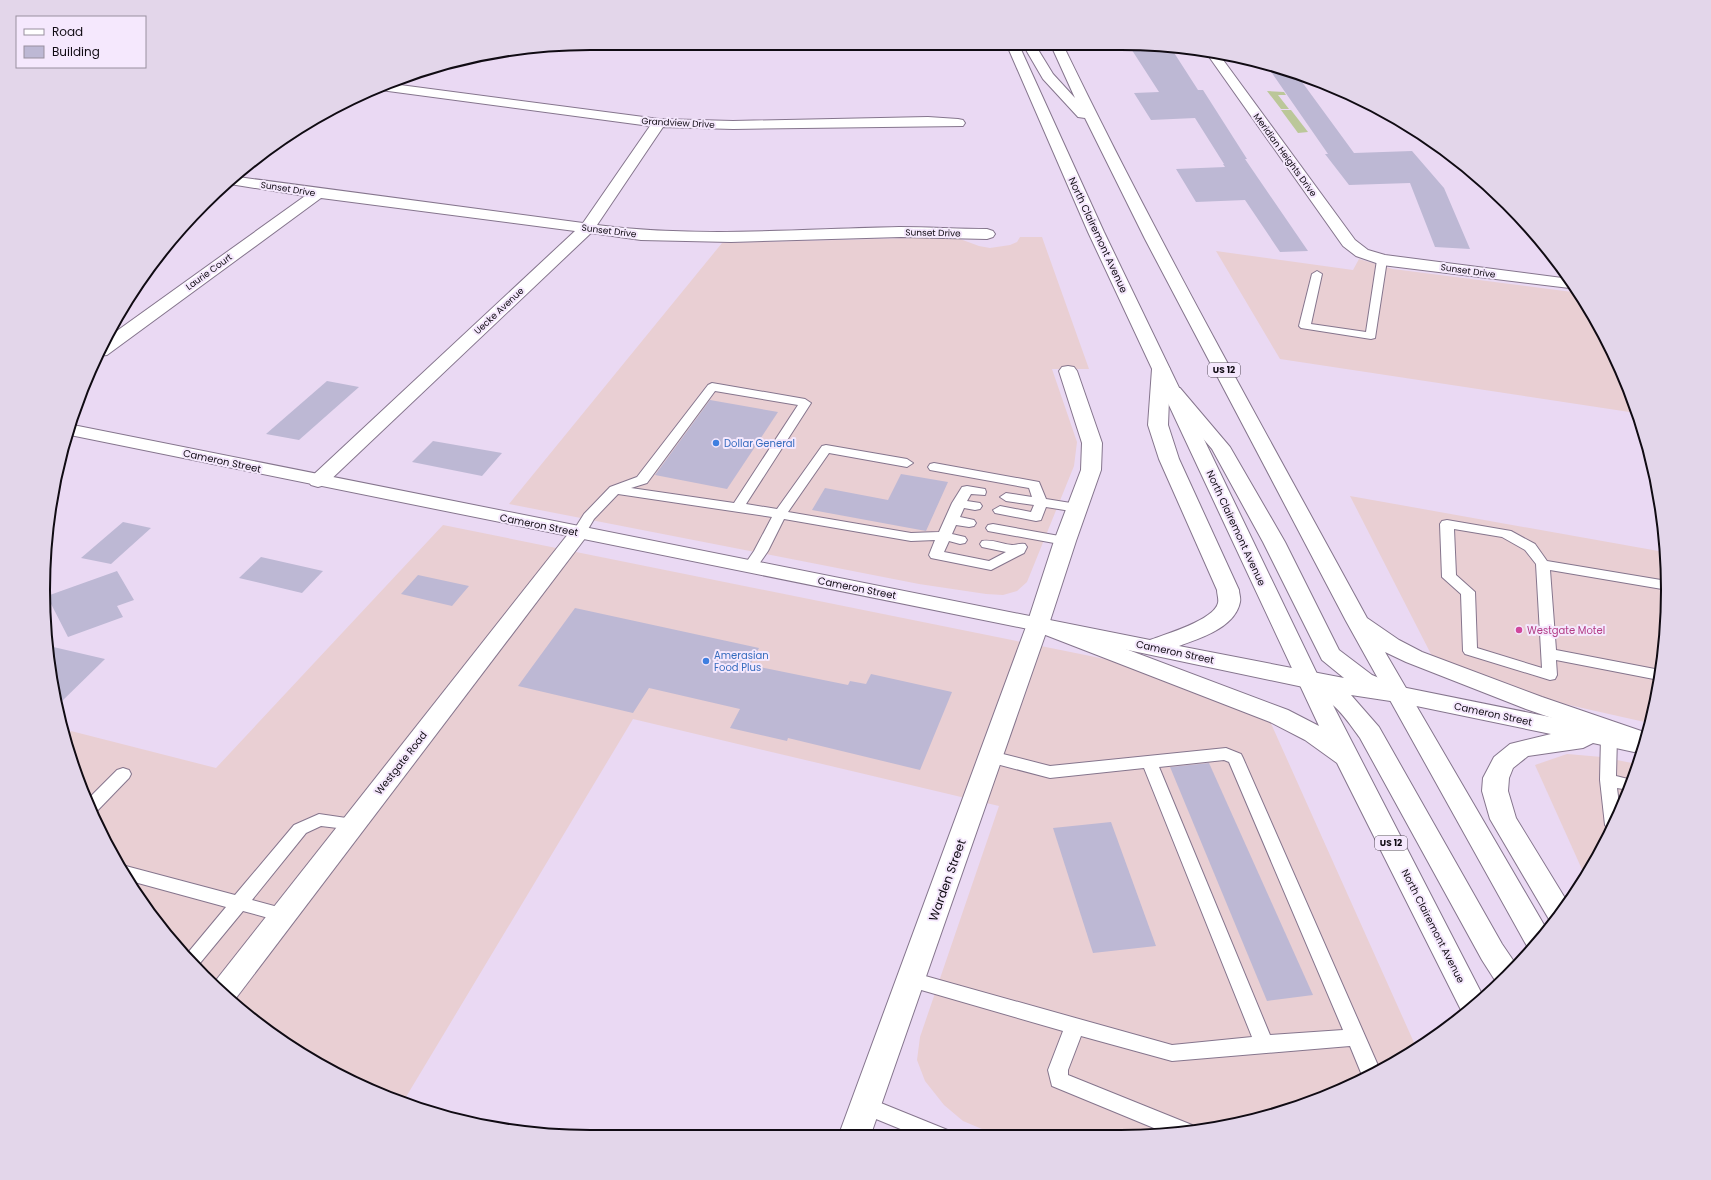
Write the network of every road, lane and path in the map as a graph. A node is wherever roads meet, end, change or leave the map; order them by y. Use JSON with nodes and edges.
{"nodes":[{"id":1,"x":1015,"y":50,"type":"edge"},
{"id":2,"x":1032,"y":50,"type":"edge"},
{"id":3,"x":1059,"y":50,"type":"edge"},
{"id":4,"x":1216,"y":59,"type":"edge"},
{"id":5,"x":392,"y":88,"type":"edge"},
{"id":6,"x":659,"y":123,"type":"junction"},
{"id":7,"x":958,"y":123,"type":"dead end"},
{"id":8,"x":1097,"y":130,"type":"junction"},
{"id":9,"x":237,"y":181,"type":"edge"},
{"id":10,"x":318,"y":193,"type":"junction"},
{"id":11,"x":587,"y":228,"type":"junction"},
{"id":12,"x":987,"y":234,"type":"dead end"},
{"id":13,"x":1362,"y":254,"type":"joint"},
{"id":14,"x":1382,"y":260,"type":"junction"},
{"id":15,"x":1317,"y":274,"type":"dead end"},
{"id":16,"x":1565,"y":284,"type":"edge"},
{"id":17,"x":109,"y":345,"type":"edge"},
{"id":18,"x":1161,"y":368,"type":"junction"},
{"id":19,"x":1068,"y":371,"type":"dead end"},
{"id":20,"x":1171,"y":389,"type":"junction"},
{"id":21,"x":74,"y":431,"type":"edge"},
{"id":22,"x":907,"y":462,"type":"dead end"},
{"id":23,"x":934,"y":467,"type":"dead end"},
{"id":24,"x":974,"y":474,"type":"junction"},
{"id":25,"x":318,"y":480,"type":"junction"},
{"id":26,"x":615,"y":490,"type":"junction"},
{"id":27,"x":967,"y":490,"type":"junction"},
{"id":28,"x":980,"y":492,"type":"dead end"},
{"id":29,"x":1006,"y":497,"type":"dead end"},
{"id":30,"x":959,"y":503,"type":"junction"},
{"id":31,"x":1041,"y":504,"type":"junction"},
{"id":32,"x":976,"y":506,"type":"dead end"},
{"id":33,"x":738,"y":507,"type":"junction"},
{"id":34,"x":1077,"y":508,"type":"junction"},
{"id":35,"x":1000,"y":510,"type":"dead end"},
{"id":36,"x":780,"y":514,"type":"junction"},
{"id":37,"x":1036,"y":517,"type":"junction"},
{"id":38,"x":952,"y":520,"type":"junction"},
{"id":39,"x":969,"y":523,"type":"dead end"},
{"id":40,"x":993,"y":528,"type":"dead end"},
{"id":41,"x":579,"y":533,"type":"junction"},
{"id":42,"x":1029,"y":535,"type":"junction"},
{"id":43,"x":944,"y":536,"type":"junction"},
{"id":44,"x":960,"y":540,"type":"dead end"},
{"id":45,"x":1065,"y":541,"type":"junction"},
{"id":46,"x":987,"y":544,"type":"dead end"},
{"id":47,"x":1019,"y":550,"type":"junction"},
{"id":48,"x":1543,"y":564,"type":"junction"},
{"id":49,"x":750,"y":567,"type":"junction"},
{"id":50,"x":1661,"y":585,"type":"edge"},
{"id":51,"x":1357,"y":621,"type":"junction"},
{"id":52,"x":1038,"y":624,"type":"junction"},
{"id":53,"x":1152,"y":647,"type":"junction"},
{"id":54,"x":1548,"y":654,"type":"junction"},
{"id":55,"x":1654,"y":674,"type":"edge"},
{"id":56,"x":1308,"y":680,"type":"junction"},
{"id":57,"x":1397,"y":694,"type":"junction"},
{"id":58,"x":1609,"y":737,"type":"junction"},
{"id":59,"x":1640,"y":740,"type":"edge"},
{"id":60,"x":1639,"y":743,"type":"edge"},
{"id":61,"x":991,"y":757,"type":"junction"},
{"id":62,"x":1348,"y":758,"type":"junction"},
{"id":63,"x":1149,"y":762,"type":"junction"},
{"id":64,"x":123,"y":774,"type":"dead end"},
{"id":65,"x":1608,"y":780,"type":"junction"},
{"id":66,"x":1625,"y":784,"type":"edge"},
{"id":67,"x":94,"y":804,"type":"edge"},
{"id":68,"x":1617,"y":804,"type":"edge"},
{"id":69,"x":354,"y":824,"type":"junction"},
{"id":70,"x":131,"y":874,"type":"edge"},
{"id":71,"x":238,"y":903,"type":"junction"},
{"id":72,"x":1557,"y":908,"type":"edge"},
{"id":73,"x":283,"y":915,"type":"junction"},
{"id":74,"x":1535,"y":936,"type":"edge"},
{"id":75,"x":195,"y":957,"type":"edge"},
{"id":76,"x":1504,"y":971,"type":"edge"},
{"id":77,"x":911,"y":980,"type":"junction"},
{"id":78,"x":226,"y":989,"type":"edge"},
{"id":79,"x":1471,"y":1001,"type":"edge"},
{"id":80,"x":1075,"y":1025,"type":"junction"},
{"id":81,"x":1355,"y":1036,"type":"junction"},
{"id":82,"x":1264,"y":1044,"type":"junction"},
{"id":83,"x":1369,"y":1069,"type":"edge"},
{"id":84,"x":866,"y":1106,"type":"junction"},
{"id":85,"x":1175,"y":1127,"type":"edge"},
{"id":86,"x":857,"y":1130,"type":"edge"},
{"id":87,"x":926,"y":1130,"type":"edge"}],
"edges":[{"from":1,"to":18,"type":"main road","name":"North Clairemont Avenue","number":"US 12"},
{"from":2,"to":8,"type":"main road"},
{"from":3,"to":8,"type":"main road","number":"US 12"},
{"from":4,"to":13,"type":"main road","name":"Meridian Heights Drive"},
{"from":5,"to":6,"type":"main road","name":"Grandview Drive"},
{"from":6,"to":7,"type":"main road","name":"Grandview Drive"},
{"from":6,"to":11,"type":"main road","name":"Uecke Avenue"},
{"from":8,"to":51,"type":"main road","number":"US 12"},
{"from":9,"to":10,"type":"main road","name":"Sunset Drive"},
{"from":10,"to":11,"type":"main road","name":"Sunset Drive"},
{"from":10,"to":17,"type":"main road","name":"Laurie Court"},
{"from":11,"to":12,"type":"main road","name":"Sunset Drive"},
{"from":11,"to":25,"type":"main road","name":"Uecke Avenue"},
{"from":13,"to":14,"type":"main road","name":"Sunset Drive"},
{"from":14,"to":15,"type":"lane"},
{"from":14,"to":16,"type":"main road","name":"Sunset Drive"},
{"from":18,"to":20,"type":"main road","name":"North Clairemont Avenue","number":"US 12"},
{"from":18,"to":53,"type":"main road"},
{"from":19,"to":34,"type":"main road","name":"Warden Street"},
{"from":20,"to":56,"type":"main road","name":"North Clairemont Avenue","number":"US 12"},
{"from":20,"to":57,"type":"main road"},
{"from":21,"to":25,"type":"main road","name":"Cameron Street"},
{"from":22,"to":36,"type":"lane"},
{"from":23,"to":24,"type":"lane"},
{"from":24,"to":27,"type":"lane"},
{"from":24,"to":31,"type":"lane"},
{"from":25,"to":41,"type":"main road","name":"Cameron Street"},
{"from":26,"to":33,"type":"lane"},
{"from":26,"to":33,"type":"lane"},
{"from":26,"to":41,"type":"lane"},
{"from":27,"to":28,"type":"lane"},
{"from":27,"to":30,"type":"lane"},
{"from":29,"to":31,"type":"lane"},
{"from":30,"to":32,"type":"lane"},
{"from":30,"to":38,"type":"lane"},
{"from":31,"to":34,"type":"lane"},
{"from":31,"to":37,"type":"lane"},
{"from":33,"to":36,"type":"lane"},
{"from":34,"to":45,"type":"main road","name":"Warden Street"},
{"from":35,"to":37,"type":"lane"},
{"from":36,"to":43,"type":"lane"},
{"from":36,"to":49,"type":"lane"},
{"from":37,"to":42,"type":"lane"},
{"from":38,"to":39,"type":"lane"},
{"from":38,"to":43,"type":"lane"},
{"from":40,"to":42,"type":"lane"},
{"from":41,"to":49,"type":"main road","name":"Cameron Street"},
{"from":41,"to":69,"type":"main road","name":"Westgate Road"},
{"from":42,"to":45,"type":"lane"},
{"from":42,"to":47,"type":"lane"},
{"from":43,"to":44,"type":"lane"},
{"from":43,"to":47,"type":"lane"},
{"from":45,"to":52,"type":"main road","name":"Warden Street"},
{"from":46,"to":47,"type":"lane"},
{"from":48,"to":50,"type":"lane"},
{"from":48,"to":54,"type":"lane"},
{"from":48,"to":54,"type":"lane"},
{"from":49,"to":52,"type":"main road","name":"Cameron Street"},
{"from":51,"to":57,"type":"main road","number":"US 12"},
{"from":51,"to":59,"type":"main road"},
{"from":52,"to":53,"type":"main road","name":"Cameron Street"},
{"from":52,"to":61,"type":"main road","name":"Warden Street"},
{"from":52,"to":62,"type":"main road"},
{"from":53,"to":56,"type":"main road","name":"Cameron Street"},
{"from":54,"to":55,"type":"lane"},
{"from":56,"to":57,"type":"main road","name":"Cameron Street"},
{"from":56,"to":62,"type":"main road","name":"North Clairemont Avenue","number":"US 12"},
{"from":56,"to":76,"type":"main road"},
{"from":57,"to":58,"type":"main road","name":"Cameron Street"},
{"from":57,"to":74,"type":"main road","number":"US 12"},
{"from":58,"to":60,"type":"main road","name":"Cameron Street"},
{"from":58,"to":65,"type":"lane"},
{"from":58,"to":72,"type":"main road"},
{"from":61,"to":63,"type":"lane"},
{"from":61,"to":77,"type":"main road","name":"Warden Street"},
{"from":62,"to":79,"type":"main road","name":"North Clairemont Avenue","number":"US 12"},
{"from":63,"to":81,"type":"lane"},
{"from":63,"to":82,"type":"lane"},
{"from":64,"to":67,"type":"lane"},
{"from":65,"to":66,"type":"lane"},
{"from":65,"to":68,"type":"lane"},
{"from":69,"to":71,"type":"lane"},
{"from":69,"to":73,"type":"main road","name":"Westgate Road"},
{"from":70,"to":71,"type":"lane"},
{"from":71,"to":73,"type":"lane"},
{"from":71,"to":75,"type":"lane"},
{"from":73,"to":78,"type":"main road","name":"Westgate Road"},
{"from":77,"to":80,"type":"lane"},
{"from":77,"to":84,"type":"main road","name":"Warden Street"},
{"from":80,"to":82,"type":"lane"},
{"from":80,"to":85,"type":"lane"},
{"from":81,"to":82,"type":"lane"},
{"from":81,"to":83,"type":"lane"},
{"from":84,"to":86,"type":"main road","name":"Warden Street"},
{"from":84,"to":87,"type":"lane"}]}
